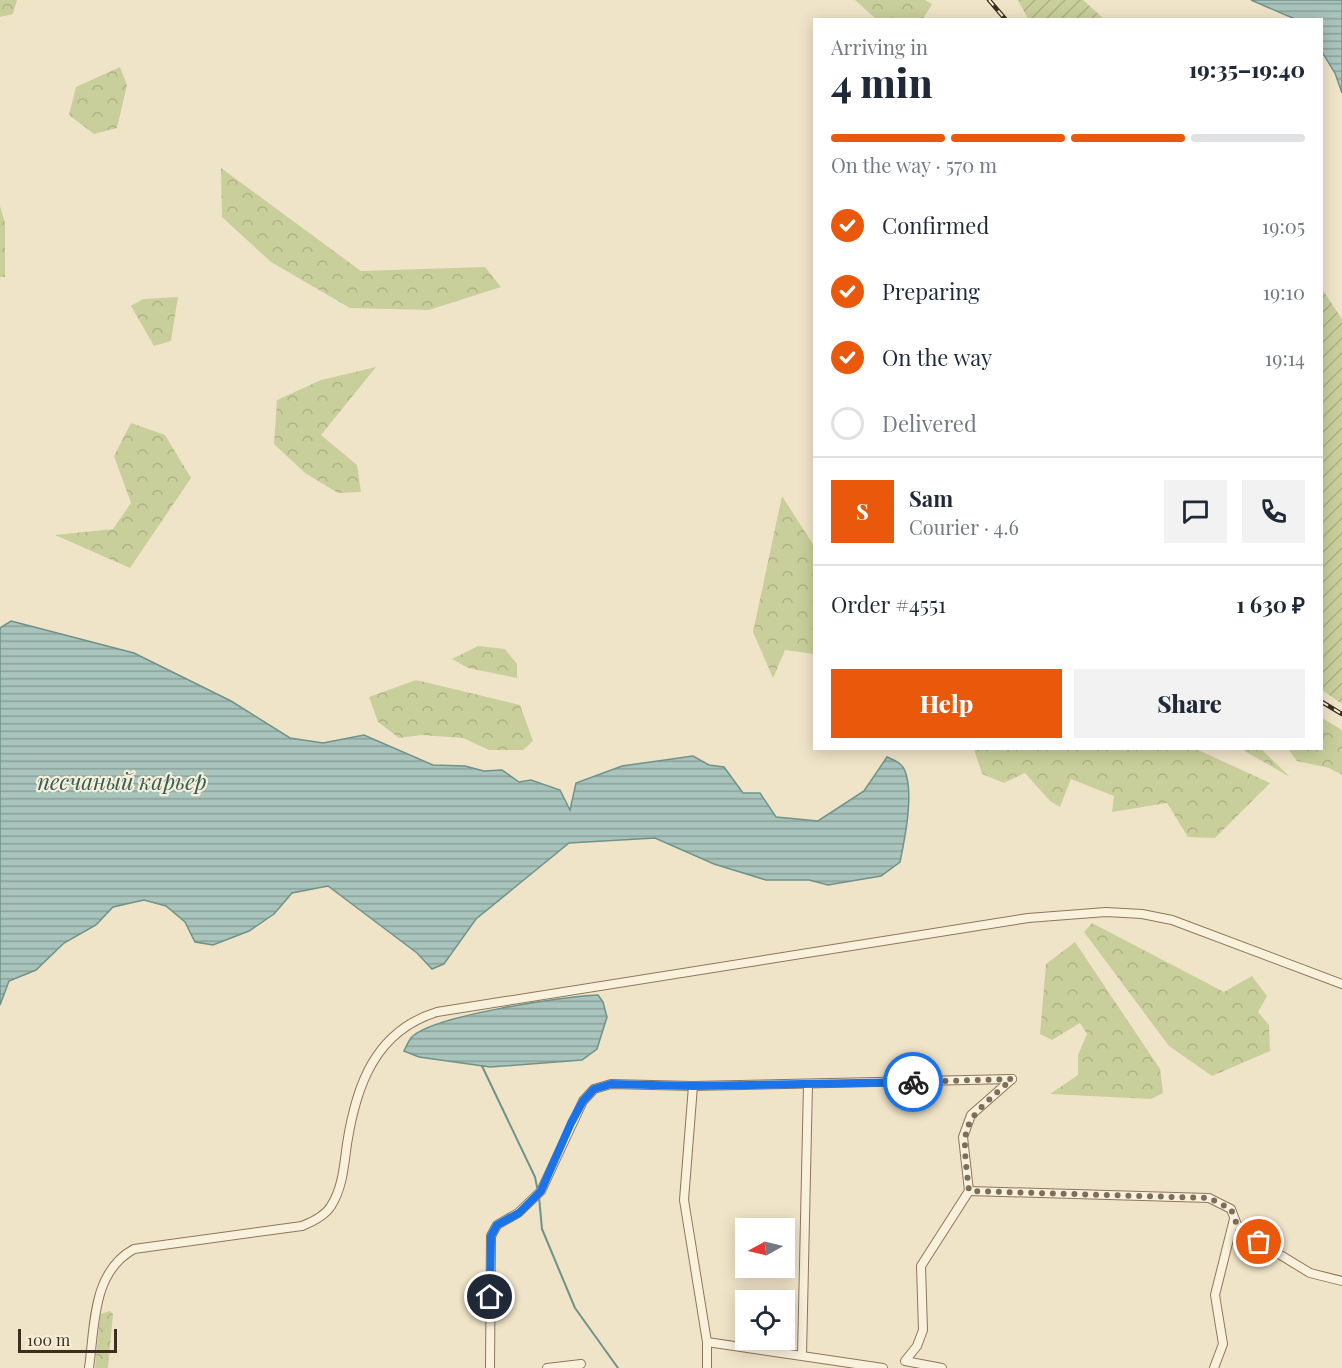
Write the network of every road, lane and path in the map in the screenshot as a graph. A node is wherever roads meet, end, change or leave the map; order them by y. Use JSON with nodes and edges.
{"nodes":[{"id":1,"x":1342,"y":984,"type":"edge"},
{"id":2,"x":808,"y":1084,"type":"junction"},
{"id":3,"x":693,"y":1086,"type":"junction"},
{"id":4,"x":969,"y":1191,"type":"junction"},
{"id":5,"x":1234,"y":1218,"type":"junction"},
{"id":6,"x":1342,"y":1281,"type":"edge"},
{"id":7,"x":707,"y":1342,"type":"junction"},
{"id":8,"x":802,"y":1355,"type":"junction"},
{"id":9,"x":581,"y":1364,"type":"dead end"},
{"id":10,"x":904,"y":1364,"type":"edge"},
{"id":11,"x":89,"y":1368,"type":"edge"},
{"id":12,"x":490,"y":1368,"type":"edge"},
{"id":13,"x":547,"y":1368,"type":"edge"},
{"id":14,"x":707,"y":1368,"type":"edge"},
{"id":15,"x":883,"y":1368,"type":"edge"},
{"id":16,"x":942,"y":1368,"type":"edge"},
{"id":17,"x":1214,"y":1368,"type":"edge"}],
"edges":[{"from":1,"to":11,"type":"street"},
{"from":2,"to":3,"type":"street"},
{"from":2,"to":4,"type":"street"},
{"from":2,"to":8,"type":"street"},
{"from":3,"to":7,"type":"street"},
{"from":3,"to":12,"type":"street"},
{"from":4,"to":5,"type":"street"},
{"from":4,"to":10,"type":"street"},
{"from":5,"to":6,"type":"street"},
{"from":5,"to":17,"type":"street"},
{"from":7,"to":8,"type":"street"},
{"from":7,"to":14,"type":"street"},
{"from":8,"to":15,"type":"street"},
{"from":9,"to":13,"type":"street"},
{"from":10,"to":16,"type":"street"}]}
